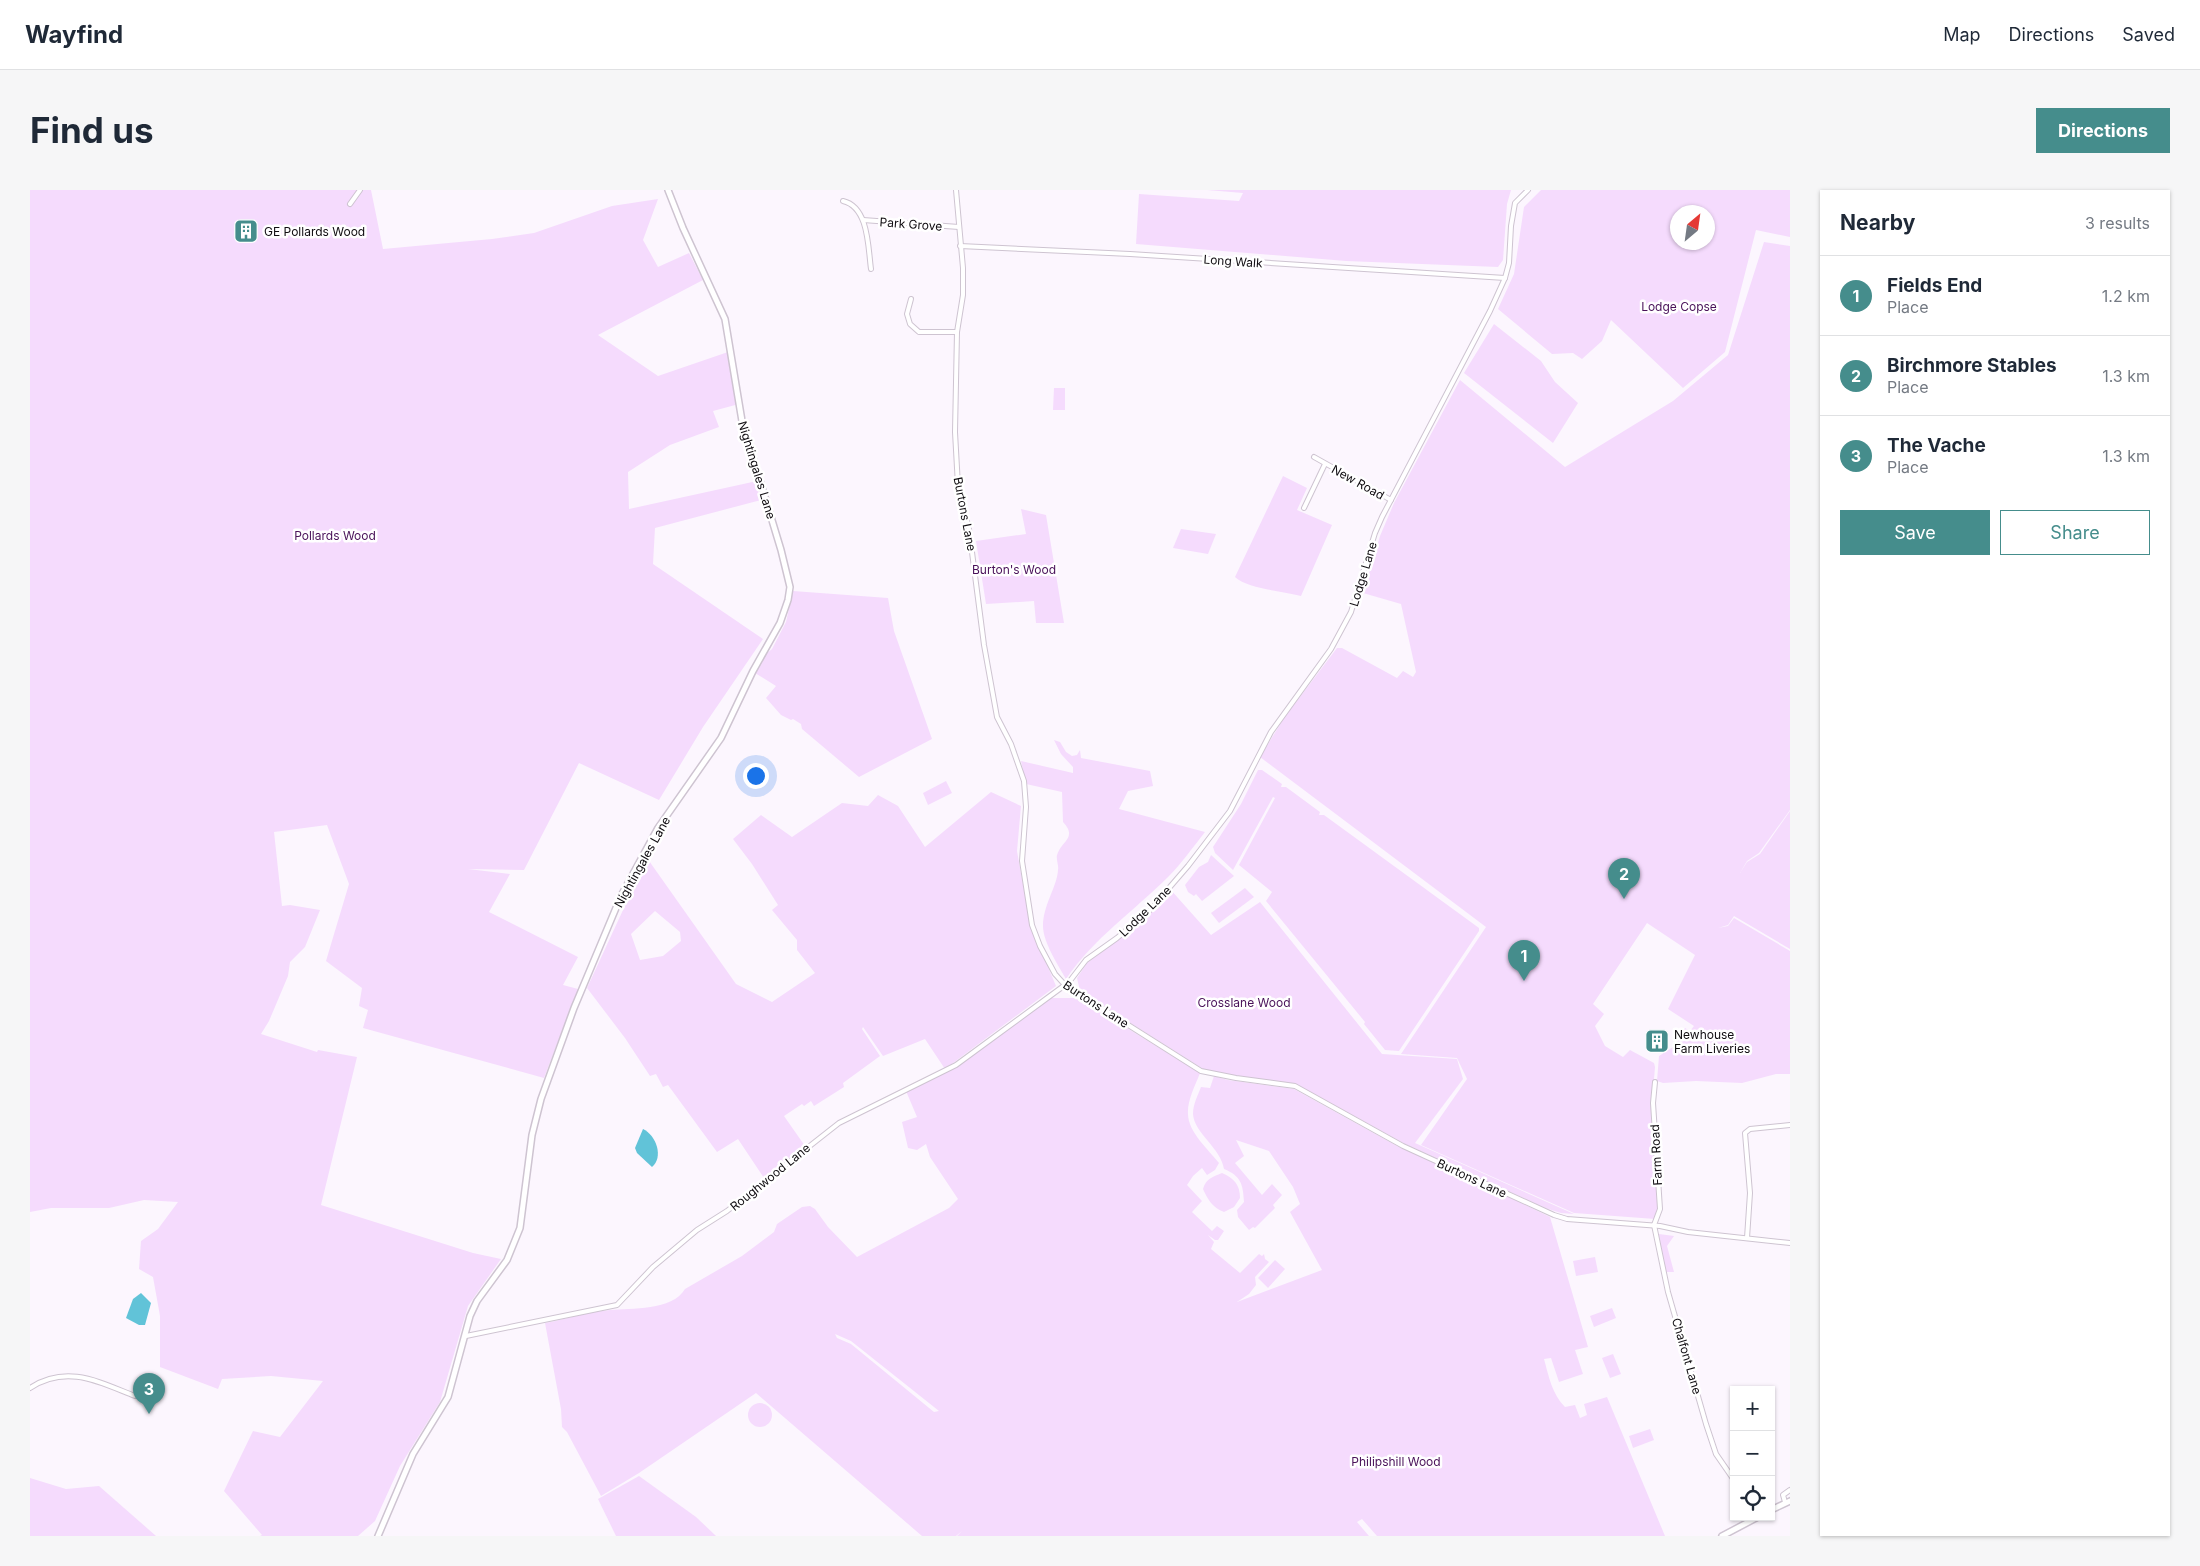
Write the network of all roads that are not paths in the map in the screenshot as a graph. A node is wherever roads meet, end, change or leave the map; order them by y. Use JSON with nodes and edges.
{"nodes":[{"id":1,"x":360,"y":190,"type":"edge"},
{"id":2,"x":668,"y":190,"type":"edge"},
{"id":3,"x":956,"y":190,"type":"edge"},
{"id":4,"x":1528,"y":190,"type":"edge"},
{"id":5,"x":843,"y":201,"type":"dead end"},
{"id":6,"x":350,"y":204,"type":"dead end"},
{"id":7,"x":864,"y":220,"type":"junction"},
{"id":8,"x":958,"y":227,"type":"junction"},
{"id":9,"x":960,"y":246,"type":"junction"},
{"id":10,"x":871,"y":269,"type":"dead end"},
{"id":11,"x":1505,"y":278,"type":"junction"},
{"id":12,"x":911,"y":299,"type":"dead end"},
{"id":13,"x":957,"y":332,"type":"junction"},
{"id":14,"x":1314,"y":457,"type":"dead end"},
{"id":15,"x":1325,"y":464,"type":"junction"},
{"id":16,"x":1390,"y":500,"type":"junction"},
{"id":17,"x":1304,"y":508,"type":"dead end"},
{"id":18,"x":1066,"y":985,"type":"junction"},
{"id":19,"x":1655,"y":1082,"type":"dead end"},
{"id":20,"x":1790,"y":1125,"type":"edge"},
{"id":21,"x":1654,"y":1226,"type":"junction"},
{"id":22,"x":1747,"y":1238,"type":"junction"},
{"id":23,"x":1790,"y":1243,"type":"edge"},
{"id":24,"x":466,"y":1336,"type":"junction"},
{"id":25,"x":30,"y":1388,"type":"edge"},
{"id":26,"x":136,"y":1396,"type":"dead end"},
{"id":27,"x":1731,"y":1476,"type":"edge"},
{"id":28,"x":1790,"y":1490,"type":"edge"},
{"id":29,"x":1788,"y":1502,"type":"edge"},
{"id":30,"x":1775,"y":1508,"type":"edge"},
{"id":31,"x":1750,"y":1521,"type":"edge"},
{"id":32,"x":378,"y":1536,"type":"edge"},
{"id":33,"x":1722,"y":1536,"type":"edge"}],
"edges":[{"from":1,"to":6,"type":"street"},
{"from":2,"to":24,"type":"main road","name":"Nightingales Lane"},
{"from":3,"to":8,"type":"street","name":"Burtons Lane"},
{"from":4,"to":11,"type":"street","name":"Lodge Lane"},
{"from":5,"to":7,"type":"street","name":"Park Grove"},
{"from":7,"to":8,"type":"street","name":"Park Grove"},
{"from":7,"to":10,"type":"street","name":"Park Grove"},
{"from":8,"to":9,"type":"street","name":"Burtons Lane"},
{"from":9,"to":11,"type":"street","name":"Long Walk"},
{"from":9,"to":13,"type":"street","name":"Burtons Lane"},
{"from":11,"to":16,"type":"street","name":"Lodge Lane"},
{"from":12,"to":13,"type":"street"},
{"from":13,"to":18,"type":"street","name":"Burtons Lane"},
{"from":14,"to":15,"type":"street","name":"New Road"},
{"from":15,"to":16,"type":"street","name":"New Road"},
{"from":15,"to":17,"type":"street","name":"New Road"},
{"from":16,"to":18,"type":"street","name":"Lodge Lane"},
{"from":18,"to":21,"type":"street","name":"Burtons Lane"},
{"from":18,"to":24,"type":"street","name":"Roughwood Lane"},
{"from":19,"to":21,"type":"street","name":"Farm Road"},
{"from":20,"to":22,"type":"street"},
{"from":21,"to":22,"type":"street","name":"Burtons Lane"},
{"from":21,"to":27,"type":"street","name":"Chalfont Lane"},
{"from":22,"to":23,"type":"street","name":"Burtons Lane"},
{"from":24,"to":32,"type":"main road","name":"Nightingales Lane"},
{"from":25,"to":26,"type":"street"},
{"from":28,"to":29,"type":"street"},
{"from":29,"to":30,"type":"main road"},
{"from":31,"to":33,"type":"main road"}]}
